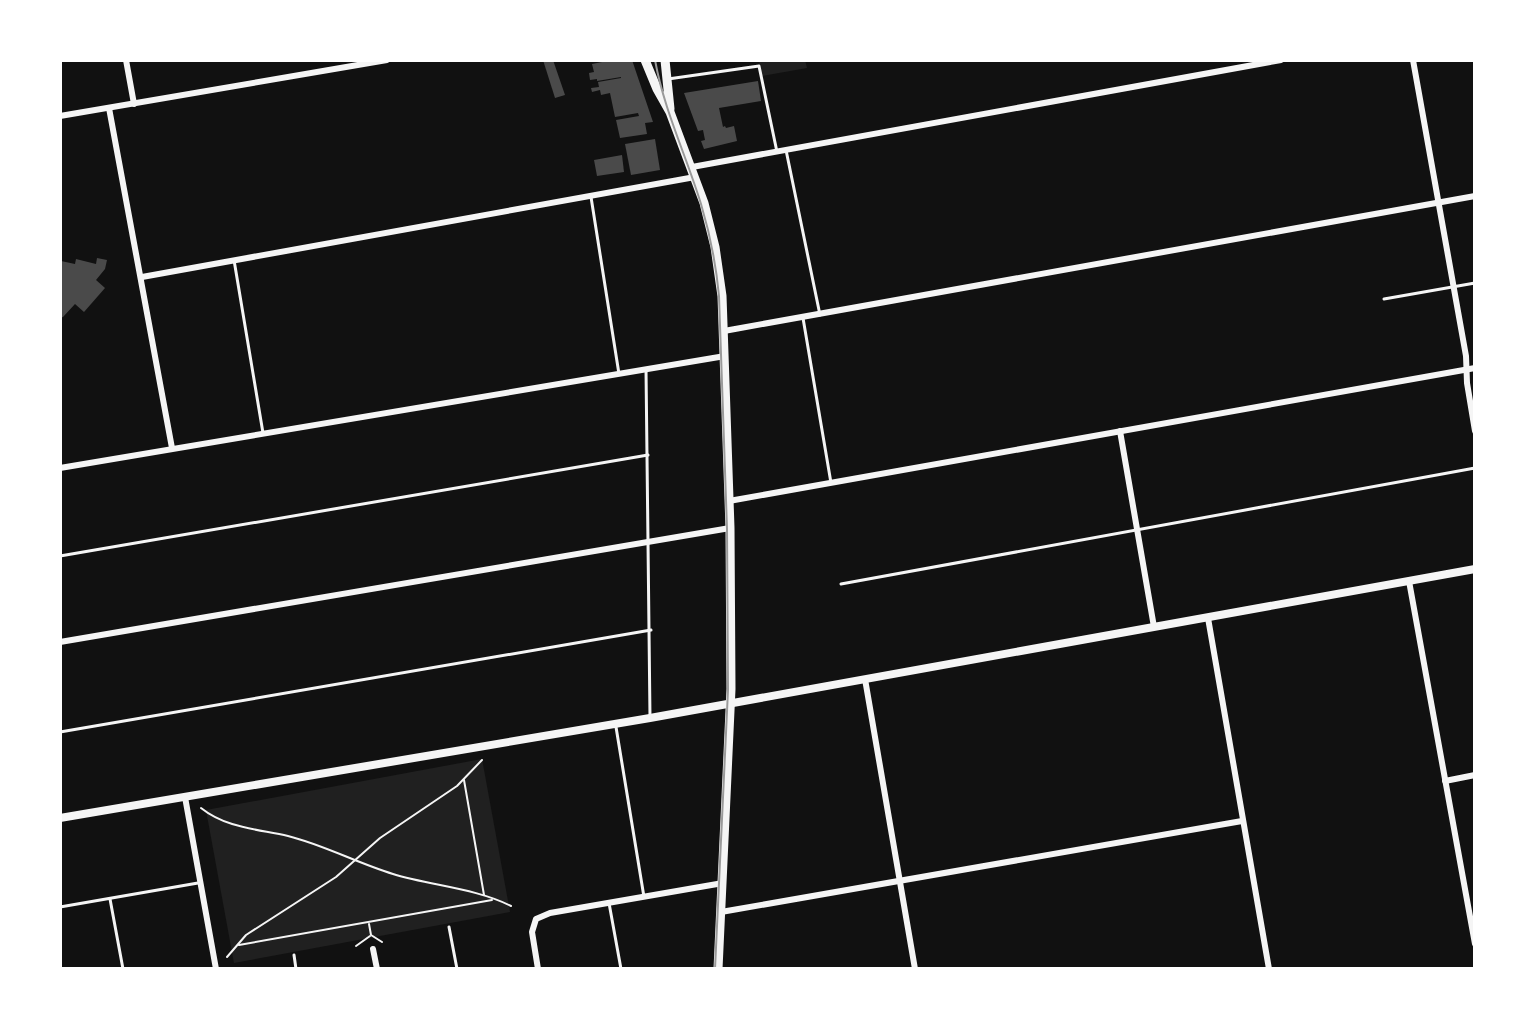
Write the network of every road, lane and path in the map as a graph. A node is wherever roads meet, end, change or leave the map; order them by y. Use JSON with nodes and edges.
{"nodes":[{"id":1,"x":126,"y":60,"type":"edge"},
{"id":2,"x":387,"y":60,"type":"edge"},
{"id":3,"x":645,"y":60,"type":"edge"},
{"id":4,"x":665,"y":60,"type":"edge"},
{"id":5,"x":1281,"y":60,"type":"edge"},
{"id":6,"x":1413,"y":60,"type":"edge"},
{"id":7,"x":325,"y":61,"type":"edge"},
{"id":8,"x":326,"y":70,"type":"junction"},
{"id":9,"x":668,"y":79,"type":"junction"},
{"id":10,"x":134,"y":104,"type":"junction"},
{"id":11,"x":109,"y":108,"type":"junction"},
{"id":12,"x":670,"y":112,"type":"junction"},
{"id":13,"x":60,"y":116,"type":"edge"},
{"id":14,"x":786,"y":150,"type":"junction"},
{"id":15,"x":777,"y":152,"type":"junction"},
{"id":16,"x":692,"y":167,"type":"junction"},
{"id":17,"x":695,"y":177,"type":"junction"},
{"id":18,"x":1475,"y":196,"type":"edge"},
{"id":19,"x":591,"y":197,"type":"junction"},
{"id":20,"x":1439,"y":203,"type":"junction"},
{"id":21,"x":234,"y":260,"type":"junction"},
{"id":22,"x":142,"y":277,"type":"junction"},
{"id":23,"x":1475,"y":283,"type":"edge"},
{"id":24,"x":1454,"y":287,"type":"junction"},
{"id":25,"x":1384,"y":299,"type":"dead end"},
{"id":26,"x":820,"y":315,"type":"junction"},
{"id":27,"x":803,"y":318,"type":"junction"},
{"id":28,"x":724,"y":331,"type":"junction"},
{"id":29,"x":725,"y":356,"type":"junction"},
{"id":30,"x":1475,"y":368,"type":"edge"},
{"id":31,"x":646,"y":369,"type":"junction"},
{"id":32,"x":1466,"y":370,"type":"junction"},
{"id":33,"x":619,"y":374,"type":"junction"},
{"id":34,"x":1120,"y":431,"type":"junction"},
{"id":35,"x":1475,"y":431,"type":"edge"},
{"id":36,"x":263,"y":433,"type":"junction"},
{"id":37,"x":172,"y":448,"type":"junction"},
{"id":38,"x":648,"y":455,"type":"junction"},
{"id":39,"x":60,"y":468,"type":"edge"},
{"id":40,"x":1475,"y":468,"type":"edge"},
{"id":41,"x":831,"y":483,"type":"junction"},
{"id":42,"x":729,"y":501,"type":"junction"},
{"id":43,"x":730,"y":528,"type":"junction"},
{"id":44,"x":1137,"y":530,"type":"junction"},
{"id":45,"x":648,"y":541,"type":"junction"},
{"id":46,"x":60,"y":556,"type":"edge"},
{"id":47,"x":1475,"y":569,"type":"edge"},
{"id":48,"x":1409,"y":581,"type":"junction"},
{"id":49,"x":841,"y":584,"type":"dead end"},
{"id":50,"x":1208,"y":618,"type":"junction"},
{"id":51,"x":1154,"y":627,"type":"junction"},
{"id":52,"x":651,"y":630,"type":"junction"},
{"id":53,"x":60,"y":642,"type":"edge"},
{"id":54,"x":865,"y":679,"type":"junction"},
{"id":55,"x":731,"y":703,"type":"junction"},
{"id":56,"x":650,"y":718,"type":"junction"},
{"id":57,"x":615,"y":724,"type":"junction"},
{"id":58,"x":60,"y":732,"type":"edge"},
{"id":59,"x":482,"y":760,"type":"dead end"},
{"id":60,"x":1475,"y":775,"type":"edge"},
{"id":61,"x":464,"y":780,"type":"junction"},
{"id":62,"x":1445,"y":781,"type":"junction"},
{"id":63,"x":185,"y":797,"type":"junction"},
{"id":64,"x":201,"y":808,"type":"dead end"},
{"id":65,"x":60,"y":818,"type":"edge"},
{"id":66,"x":1242,"y":821,"type":"junction"},
{"id":67,"x":355,"y":860,"type":"junction"},
{"id":68,"x":900,"y":881,"type":"junction"},
{"id":69,"x":201,"y":882,"type":"junction"},
{"id":70,"x":723,"y":883,"type":"junction"},
{"id":71,"x":484,"y":896,"type":"junction"},
{"id":72,"x":644,"y":897,"type":"junction"},
{"id":73,"x":110,"y":899,"type":"junction"},
{"id":74,"x":493,"y":900,"type":"junction"},
{"id":75,"x":609,"y":903,"type":"junction"},
{"id":76,"x":511,"y":906,"type":"dead end"},
{"id":77,"x":60,"y":907,"type":"edge"},
{"id":78,"x":721,"y":912,"type":"junction"},
{"id":79,"x":368,"y":922,"type":"junction"},
{"id":80,"x":449,"y":927,"type":"dead end"},
{"id":81,"x":371,"y":935,"type":"junction"},
{"id":82,"x":290,"y":936,"type":"junction"},
{"id":83,"x":382,"y":942,"type":"dead end"},
{"id":84,"x":1475,"y":944,"type":"edge"},
{"id":85,"x":239,"y":945,"type":"junction"},
{"id":86,"x":356,"y":946,"type":"dead end"},
{"id":87,"x":373,"y":949,"type":"dead end"},
{"id":88,"x":294,"y":955,"type":"joint"},
{"id":89,"x":227,"y":957,"type":"dead end"},
{"id":90,"x":123,"y":969,"type":"edge"},
{"id":91,"x":216,"y":969,"type":"edge"},
{"id":92,"x":296,"y":969,"type":"edge"},
{"id":93,"x":377,"y":969,"type":"edge"},
{"id":94,"x":457,"y":969,"type":"edge"},
{"id":95,"x":538,"y":969,"type":"edge"},
{"id":96,"x":621,"y":969,"type":"edge"},
{"id":97,"x":718,"y":969,"type":"edge"},
{"id":98,"x":915,"y":969,"type":"edge"},
{"id":99,"x":1269,"y":969,"type":"edge"}],
"edges":[{"from":1,"to":10,"type":"street"},
{"from":2,"to":8,"type":"street"},
{"from":3,"to":12,"type":"main road"},
{"from":4,"to":9,"type":"main road"},
{"from":5,"to":14,"type":"street"},
{"from":6,"to":20,"type":"street"},
{"from":7,"to":8,"type":"street"},
{"from":8,"to":10,"type":"street"},
{"from":9,"to":12,"type":"main road"},
{"from":9,"to":15,"type":"lane"},
{"from":10,"to":11,"type":"street"},
{"from":11,"to":13,"type":"street"},
{"from":11,"to":22,"type":"street"},
{"from":12,"to":16,"type":"main road"},
{"from":14,"to":15,"type":"street"},
{"from":14,"to":26,"type":"lane"},
{"from":15,"to":16,"type":"street"},
{"from":16,"to":17,"type":"main road"},
{"from":17,"to":19,"type":"street"},
{"from":17,"to":28,"type":"main road"},
{"from":18,"to":20,"type":"street"},
{"from":19,"to":21,"type":"street"},
{"from":19,"to":33,"type":"lane"},
{"from":20,"to":24,"type":"street"},
{"from":20,"to":26,"type":"street"},
{"from":21,"to":22,"type":"street"},
{"from":21,"to":36,"type":"lane"},
{"from":22,"to":37,"type":"street"},
{"from":23,"to":24,"type":"lane"},
{"from":24,"to":25,"type":"lane"},
{"from":24,"to":32,"type":"street"},
{"from":26,"to":27,"type":"street"},
{"from":27,"to":28,"type":"street"},
{"from":27,"to":41,"type":"lane"},
{"from":28,"to":29,"type":"main road"},
{"from":29,"to":31,"type":"street"},
{"from":29,"to":42,"type":"main road"},
{"from":30,"to":32,"type":"street"},
{"from":31,"to":33,"type":"street"},
{"from":31,"to":38,"type":"lane"},
{"from":32,"to":34,"type":"street"},
{"from":32,"to":35,"type":"street"},
{"from":33,"to":36,"type":"street"},
{"from":34,"to":41,"type":"street"},
{"from":34,"to":44,"type":"street"},
{"from":36,"to":37,"type":"street"},
{"from":37,"to":39,"type":"street"},
{"from":38,"to":45,"type":"lane"},
{"from":38,"to":46,"type":"lane"},
{"from":40,"to":44,"type":"lane"},
{"from":41,"to":42,"type":"street"},
{"from":42,"to":43,"type":"main road"},
{"from":43,"to":45,"type":"street"},
{"from":43,"to":55,"type":"main road"},
{"from":44,"to":49,"type":"lane"},
{"from":44,"to":51,"type":"street"},
{"from":45,"to":52,"type":"lane"},
{"from":45,"to":53,"type":"street"},
{"from":47,"to":48,"type":"street"},
{"from":48,"to":50,"type":"street"},
{"from":48,"to":62,"type":"street"},
{"from":50,"to":51,"type":"street"},
{"from":50,"to":66,"type":"street"},
{"from":51,"to":54,"type":"street"},
{"from":52,"to":56,"type":"lane"},
{"from":52,"to":58,"type":"lane"},
{"from":54,"to":55,"type":"street"},
{"from":54,"to":68,"type":"street"},
{"from":55,"to":56,"type":"street"},
{"from":55,"to":70,"type":"main road"},
{"from":56,"to":57,"type":"street"},
{"from":57,"to":63,"type":"street"},
{"from":57,"to":72,"type":"lane"},
{"from":59,"to":61,"type":"path"},
{"from":60,"to":62,"type":"street"},
{"from":61,"to":67,"type":"path"},
{"from":61,"to":71,"type":"path"},
{"from":62,"to":84,"type":"street"},
{"from":63,"to":65,"type":"street"},
{"from":63,"to":69,"type":"street"},
{"from":64,"to":67,"type":"path"},
{"from":66,"to":68,"type":"street"},
{"from":66,"to":99,"type":"street"},
{"from":67,"to":71,"type":"path"},
{"from":67,"to":85,"type":"path"},
{"from":68,"to":78,"type":"street"},
{"from":68,"to":98,"type":"street"},
{"from":69,"to":73,"type":"lane"},
{"from":69,"to":91,"type":"street"},
{"from":70,"to":72,"type":"street"},
{"from":70,"to":78,"type":"main road"},
{"from":71,"to":74,"type":"path"},
{"from":72,"to":75,"type":"street"},
{"from":73,"to":77,"type":"lane"},
{"from":73,"to":90,"type":"lane"},
{"from":74,"to":76,"type":"path"},
{"from":74,"to":79,"type":"path"},
{"from":75,"to":95,"type":"street"},
{"from":75,"to":96,"type":"lane"},
{"from":78,"to":97,"type":"main road"},
{"from":79,"to":81,"type":"path"},
{"from":79,"to":82,"type":"path"},
{"from":80,"to":94,"type":"lane"},
{"from":81,"to":83,"type":"path"},
{"from":81,"to":86,"type":"path"},
{"from":82,"to":85,"type":"path"},
{"from":82,"to":88,"type":"path"},
{"from":85,"to":89,"type":"path"},
{"from":87,"to":93,"type":"street"},
{"from":88,"to":92,"type":"lane"}]}
